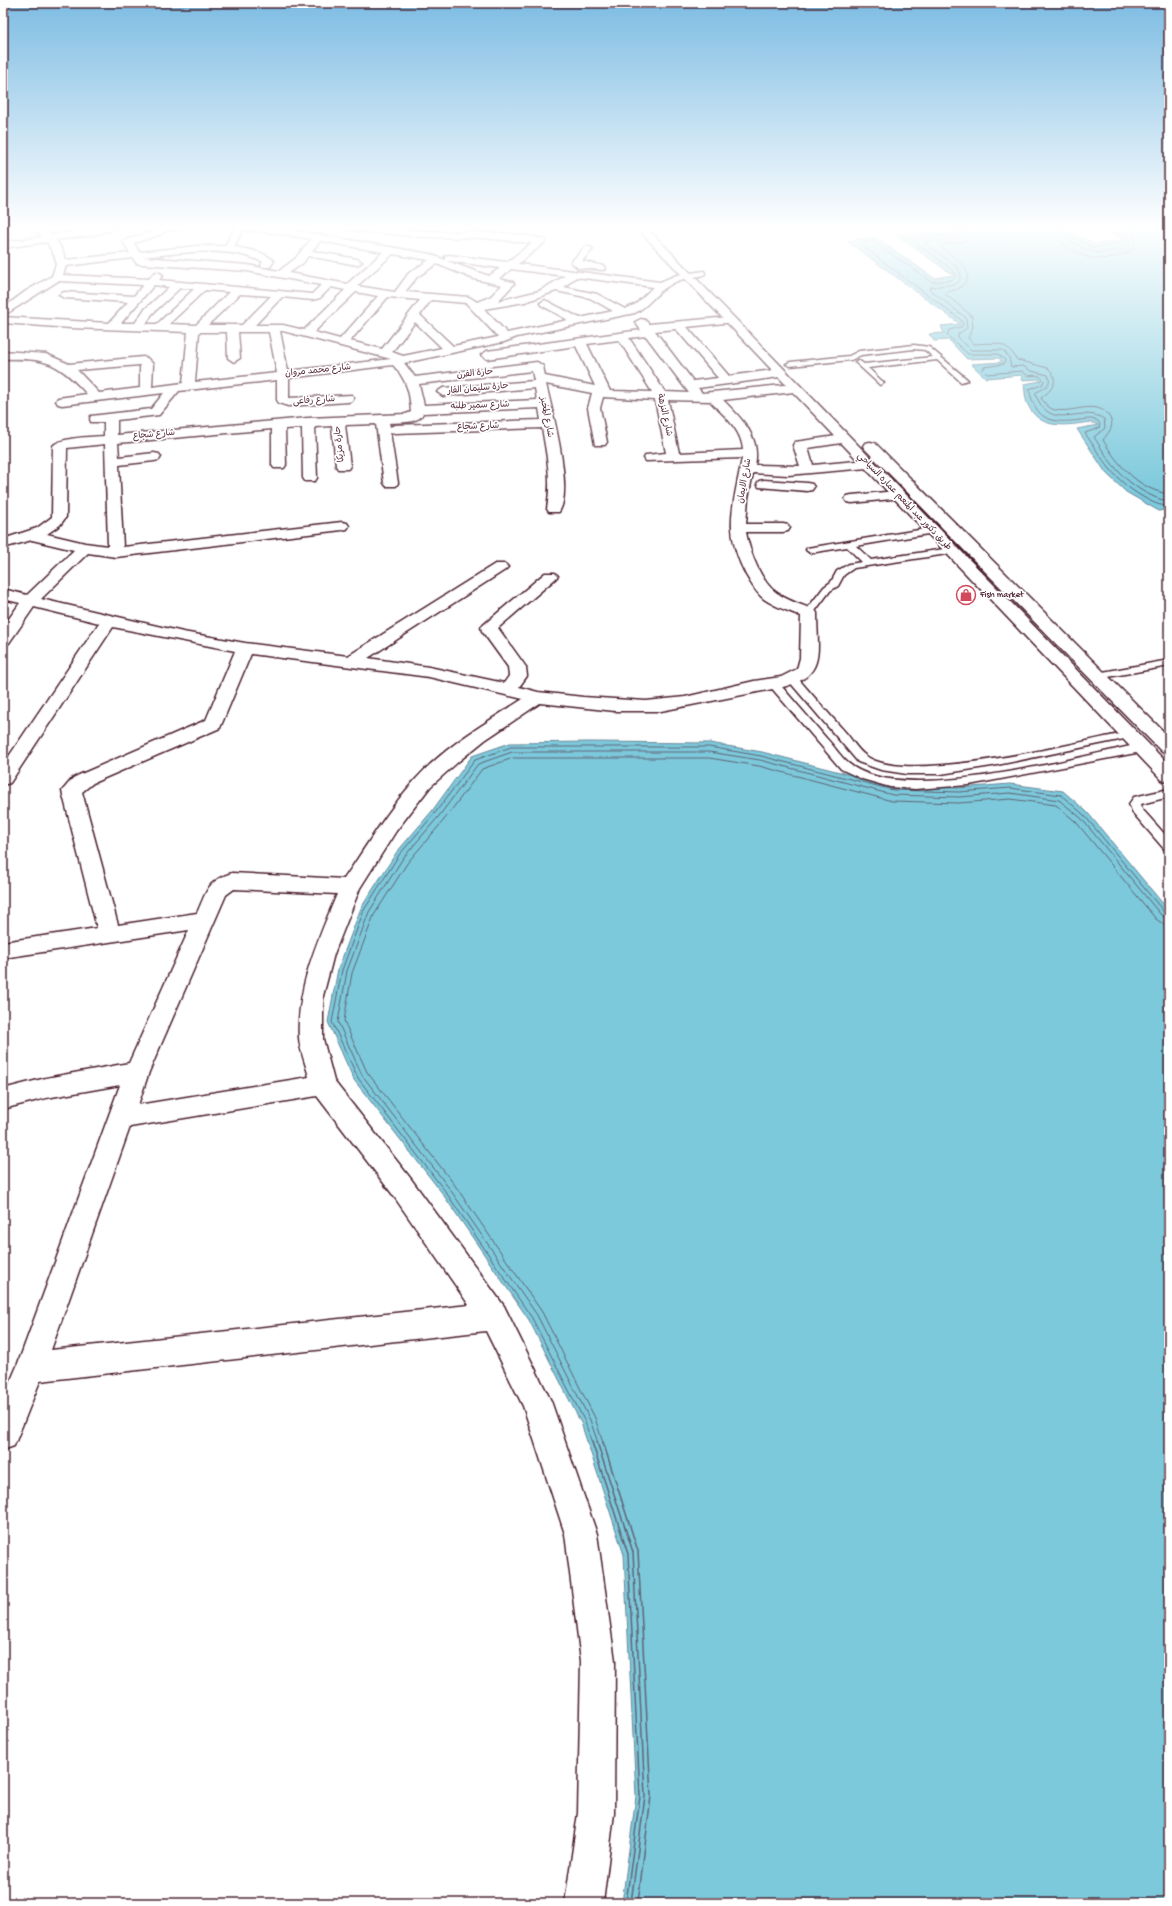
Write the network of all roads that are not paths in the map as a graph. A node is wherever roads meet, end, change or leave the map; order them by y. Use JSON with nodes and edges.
{"nodes":[{"id":1,"x":80,"y":316,"type":"edge"},
{"id":2,"x":121,"y":316,"type":"edge"},
{"id":3,"x":145,"y":316,"type":"edge"},
{"id":4,"x":172,"y":316,"type":"edge"},
{"id":5,"x":207,"y":316,"type":"edge"},
{"id":6,"x":258,"y":316,"type":"edge"},
{"id":7,"x":323,"y":316,"type":"edge"},
{"id":8,"x":366,"y":316,"type":"edge"},
{"id":9,"x":414,"y":316,"type":"edge"},
{"id":10,"x":415,"y":316,"type":"edge"},
{"id":11,"x":487,"y":316,"type":"edge"},
{"id":12,"x":569,"y":316,"type":"edge"},
{"id":13,"x":602,"y":316,"type":"edge"},
{"id":14,"x":633,"y":316,"type":"edge"},
{"id":15,"x":726,"y":316,"type":"edge"},
{"id":16,"x":738,"y":316,"type":"edge"},
{"id":17,"x":535,"y":319,"type":"dead end"},
{"id":18,"x":3,"y":320,"type":"edge"},
{"id":19,"x":730,"y":320,"type":"junction"},
{"id":20,"x":578,"y":321,"type":"junction"},
{"id":21,"x":71,"y":325,"type":"junction"},
{"id":22,"x":679,"y":325,"type":"junction"},
{"id":23,"x":112,"y":326,"type":"junction"},
{"id":24,"x":139,"y":326,"type":"junction"},
{"id":25,"x":160,"y":327,"type":"junction"},
{"id":26,"x":196,"y":328,"type":"junction"},
{"id":27,"x":246,"y":328,"type":"junction"},
{"id":28,"x":274,"y":328,"type":"junction"},
{"id":29,"x":545,"y":328,"type":"junction"},
{"id":30,"x":232,"y":329,"type":"junction"},
{"id":31,"x":648,"y":330,"type":"junction"},
{"id":32,"x":307,"y":333,"type":"junction"},
{"id":33,"x":320,"y":336,"type":"junction"},
{"id":34,"x":508,"y":336,"type":"junction"},
{"id":35,"x":622,"y":336,"type":"junction"},
{"id":36,"x":343,"y":342,"type":"junction"},
{"id":37,"x":580,"y":342,"type":"junction"},
{"id":38,"x":526,"y":349,"type":"junction"},
{"id":39,"x":451,"y":350,"type":"junction"},
{"id":40,"x":3,"y":355,"type":"edge"},
{"id":41,"x":340,"y":355,"type":"dead end"},
{"id":42,"x":853,"y":357,"type":"junction"},
{"id":43,"x":234,"y":358,"type":"dead end"},
{"id":44,"x":940,"y":358,"type":"junction"},
{"id":45,"x":294,"y":360,"type":"dead end"},
{"id":46,"x":394,"y":361,"type":"junction"},
{"id":47,"x":280,"y":362,"type":"junction"},
{"id":48,"x":265,"y":364,"type":"dead end"},
{"id":49,"x":243,"y":366,"type":"dead end"},
{"id":50,"x":862,"y":366,"type":"junction"},
{"id":51,"x":352,"y":367,"type":"junction"},
{"id":52,"x":69,"y":368,"type":"junction"},
{"id":53,"x":228,"y":368,"type":"dead end"},
{"id":54,"x":785,"y":369,"type":"junction"},
{"id":55,"x":326,"y":370,"type":"junction"},
{"id":56,"x":283,"y":375,"type":"junction"},
{"id":57,"x":147,"y":377,"type":"junction"},
{"id":58,"x":539,"y":377,"type":"junction"},
{"id":59,"x":131,"y":379,"type":"dead end"},
{"id":60,"x":412,"y":380,"type":"junction"},
{"id":61,"x":726,"y":380,"type":"junction"},
{"id":62,"x":964,"y":380,"type":"dead end"},
{"id":63,"x":100,"y":382,"type":"dead end"},
{"id":64,"x":222,"y":382,"type":"junction"},
{"id":65,"x":880,"y":383,"type":"dead end"},
{"id":66,"x":85,"y":384,"type":"junction"},
{"id":67,"x":690,"y":385,"type":"junction"},
{"id":68,"x":183,"y":386,"type":"junction"},
{"id":69,"x":794,"y":388,"type":"junction"},
{"id":70,"x":146,"y":391,"type":"junction"},
{"id":71,"x":602,"y":392,"type":"junction"},
{"id":72,"x":218,"y":394,"type":"dead end"},
{"id":73,"x":417,"y":394,"type":"junction"},
{"id":74,"x":661,"y":396,"type":"junction"},
{"id":75,"x":96,"y":397,"type":"junction"},
{"id":76,"x":706,"y":397,"type":"junction"},
{"id":77,"x":348,"y":398,"type":"junction"},
{"id":78,"x":62,"y":401,"type":"dead end"},
{"id":79,"x":543,"y":404,"type":"junction"},
{"id":80,"x":417,"y":409,"type":"junction"},
{"id":81,"x":341,"y":421,"type":"junction"},
{"id":82,"x":308,"y":422,"type":"junction"},
{"id":83,"x":278,"y":424,"type":"junction"},
{"id":84,"x":383,"y":424,"type":"junction"},
{"id":85,"x":547,"y":424,"type":"junction"},
{"id":86,"x":111,"y":439,"type":"junction"},
{"id":87,"x":843,"y":439,"type":"junction"},
{"id":88,"x":600,"y":442,"type":"dead end"},
{"id":89,"x":750,"y":454,"type":"junction"},
{"id":90,"x":673,"y":457,"type":"junction"},
{"id":91,"x":154,"y":458,"type":"dead end"},
{"id":92,"x":651,"y":458,"type":"dead end"},
{"id":93,"x":112,"y":462,"type":"junction"},
{"id":94,"x":867,"y":464,"type":"junction"},
{"id":95,"x":279,"y":465,"type":"dead end"},
{"id":96,"x":343,"y":466,"type":"dead end"},
{"id":97,"x":808,"y":469,"type":"junction"},
{"id":98,"x":746,"y":476,"type":"junction"},
{"id":99,"x":310,"y":478,"type":"dead end"},
{"id":100,"x":391,"y":483,"type":"dead end"},
{"id":101,"x":807,"y":487,"type":"dead end"},
{"id":102,"x":898,"y":495,"type":"junction"},
{"id":103,"x":852,"y":499,"type":"dead end"},
{"id":104,"x":554,"y":509,"type":"dead end"},
{"id":105,"x":342,"y":526,"type":"dead end"},
{"id":106,"x":740,"y":528,"type":"junction"},
{"id":107,"x":784,"y":528,"type":"dead end"},
{"id":108,"x":931,"y":531,"type":"junction"},
{"id":109,"x":31,"y":534,"type":"junction"},
{"id":110,"x":3,"y":544,"type":"edge"},
{"id":111,"x":849,"y":544,"type":"junction"},
{"id":112,"x":85,"y":548,"type":"junction"},
{"id":113,"x":810,"y":550,"type":"dead end"},
{"id":114,"x":951,"y":550,"type":"junction"},
{"id":115,"x":116,"y":552,"type":"junction"},
{"id":116,"x":868,"y":564,"type":"junction"},
{"id":117,"x":500,"y":567,"type":"dead end"},
{"id":118,"x":550,"y":576,"type":"dead end"},
{"id":119,"x":3,"y":594,"type":"edge"},
{"id":120,"x":30,"y":601,"type":"junction"},
{"id":121,"x":809,"y":613,"type":"junction"},
{"id":122,"x":108,"y":622,"type":"junction"},
{"id":123,"x":3,"y":639,"type":"edge"},
{"id":124,"x":245,"y":648,"type":"junction"},
{"id":125,"x":353,"y":660,"type":"junction"},
{"id":126,"x":1164,"y":664,"type":"edge"},
{"id":127,"x":1169,"y":673,"type":"edge"},
{"id":128,"x":1097,"y":676,"type":"junction"},
{"id":129,"x":783,"y":680,"type":"junction"},
{"id":130,"x":509,"y":688,"type":"junction"},
{"id":131,"x":537,"y":697,"type":"junction"},
{"id":132,"x":1129,"y":735,"type":"junction"},
{"id":133,"x":1141,"y":748,"type":"junction"},
{"id":134,"x":1169,"y":748,"type":"edge"},
{"id":135,"x":895,"y":768,"type":"junction"},
{"id":136,"x":1169,"y":776,"type":"edge"},
{"id":137,"x":3,"y":779,"type":"edge"},
{"id":138,"x":894,"y":783,"type":"junction"},
{"id":139,"x":1169,"y":793,"type":"edge"},
{"id":140,"x":1169,"y":847,"type":"edge"},
{"id":141,"x":350,"y":887,"type":"junction"},
{"id":142,"x":204,"y":920,"type":"junction"},
{"id":143,"x":109,"y":934,"type":"junction"},
{"id":144,"x":3,"y":950,"type":"edge"},
{"id":145,"x":137,"y":1072,"type":"junction"},
{"id":146,"x":323,"y":1085,"type":"junction"},
{"id":147,"x":3,"y":1099,"type":"edge"},
{"id":148,"x":122,"y":1118,"type":"junction"},
{"id":149,"x":494,"y":1316,"type":"junction"},
{"id":150,"x":31,"y":1367,"type":"junction"},
{"id":151,"x":6,"y":1418,"type":"edge"},
{"id":152,"x":584,"y":1903,"type":"edge"}],
"edges":[{"from":1,"to":21,"type":"street"},
{"from":2,"to":23,"type":"street"},
{"from":3,"to":24,"type":"street"},
{"from":4,"to":25,"type":"street"},
{"from":5,"to":26,"type":"street"},
{"from":6,"to":27,"type":"street"},
{"from":7,"to":32,"type":"street"},
{"from":8,"to":36,"type":"street"},
{"from":9,"to":46,"type":"street"},
{"from":10,"to":39,"type":"street"},
{"from":11,"to":34,"type":"street","name":"شارع المخبز"},
{"from":12,"to":20,"type":"street"},
{"from":13,"to":20,"type":"street","name":"شارع محمد مروان"},
{"from":14,"to":31,"type":"street","name":"شارع الايمان"},
{"from":15,"to":19,"type":"street","name":"طريق دكتور عبد المنعم عماره السياحي"},
{"from":16,"to":54,"type":"street","name":"طريق دكتور عبد المنعم عماره السياحي"},
{"from":17,"to":29,"type":"street"},
{"from":18,"to":21,"type":"street"},
{"from":19,"to":22,"type":"street"},
{"from":19,"to":54,"type":"street","name":"طريق دكتور عبد المنعم عماره السياحي"},
{"from":20,"to":29,"type":"street","name":"شارع محمد مروان"},
{"from":21,"to":23,"type":"street"},
{"from":22,"to":31,"type":"street"},
{"from":22,"to":61,"type":"street"},
{"from":23,"to":24,"type":"street"},
{"from":24,"to":25,"type":"street"},
{"from":25,"to":26,"type":"street"},
{"from":26,"to":30,"type":"street"},
{"from":26,"to":68,"type":"street"},
{"from":27,"to":28,"type":"street"},
{"from":27,"to":30,"type":"street"},
{"from":28,"to":32,"type":"street"},
{"from":28,"to":47,"type":"street","name":"شارع رفاعى"},
{"from":29,"to":34,"type":"street","name":"شارع محمد مروان"},
{"from":30,"to":43,"type":"street"},
{"from":31,"to":35,"type":"street"},
{"from":31,"to":67,"type":"street","name":"شارع الايمان"},
{"from":32,"to":33,"type":"street"},
{"from":33,"to":36,"type":"street"},
{"from":33,"to":55,"type":"street"},
{"from":34,"to":38,"type":"street","name":"شارع المخبز"},
{"from":34,"to":39,"type":"street","name":"شارع محمد مروان"},
{"from":35,"to":37,"type":"street"},
{"from":35,"to":74,"type":"street","name":"شارع النزهة"},
{"from":36,"to":46,"type":"street"},
{"from":37,"to":38,"type":"street"},
{"from":37,"to":71,"type":"street"},
{"from":38,"to":46,"type":"street"},
{"from":38,"to":58,"type":"street","name":"شارع المخبز"},
{"from":39,"to":46,"type":"street","name":"شارع محمد مروان"},
{"from":40,"to":52,"type":"street"},
{"from":41,"to":46,"type":"street"},
{"from":42,"to":44,"type":"lane"},
{"from":42,"to":50,"type":"lane"},
{"from":42,"to":54,"type":"lane"},
{"from":44,"to":50,"type":"lane"},
{"from":44,"to":62,"type":"lane"},
{"from":45,"to":47,"type":"street"},
{"from":46,"to":51,"type":"street","name":"شارع محمد مروان"},
{"from":46,"to":60,"type":"street"},
{"from":47,"to":48,"type":"street"},
{"from":47,"to":56,"type":"street","name":"شارع رفاعى"},
{"from":49,"to":53,"type":"street"},
{"from":50,"to":65,"type":"lane"},
{"from":51,"to":55,"type":"street","name":"شارع محمد مروان"},
{"from":51,"to":77,"type":"street","name":"حارة مزيكا"},
{"from":52,"to":57,"type":"street"},
{"from":52,"to":66,"type":"street"},
{"from":54,"to":61,"type":"street"},
{"from":54,"to":69,"type":"street","name":"طريق دكتور عبد المنعم عماره السياحي"},
{"from":54,"to":128,"type":"street","name":"طريق دكتور عبد المنعم عماره السياحي"},
{"from":55,"to":56,"type":"street","name":"شارع محمد مروان"},
{"from":56,"to":64,"type":"street","name":"شارع محمد مروان"},
{"from":56,"to":77,"type":"street","name":"شارع رفاعى"},
{"from":57,"to":59,"type":"street"},
{"from":57,"to":70,"type":"street"},
{"from":58,"to":60,"type":"street","name":"حارة الفرن"},
{"from":58,"to":71,"type":"street"},
{"from":58,"to":73,"type":"street","name":"حارة سليمان الفار"},
{"from":58,"to":79,"type":"street","name":"شارع المخبز"},
{"from":60,"to":73,"type":"street"},
{"from":61,"to":67,"type":"street"},
{"from":63,"to":66,"type":"street"},
{"from":64,"to":68,"type":"street","name":"شارع محمد مروان"},
{"from":64,"to":72,"type":"street"},
{"from":66,"to":75,"type":"street"},
{"from":67,"to":76,"type":"street","name":"شارع الايمان"},
{"from":68,"to":70,"type":"street","name":"شارع محمد مروان"},
{"from":68,"to":86,"type":"street"},
{"from":69,"to":76,"type":"street"},
{"from":69,"to":87,"type":"street","name":"طريق دكتور عبد المنعم عماره السياحي"},
{"from":70,"to":75,"type":"street","name":"شارع محمد مروان"},
{"from":71,"to":74,"type":"street"},
{"from":71,"to":88,"type":"street"},
{"from":73,"to":80,"type":"street"},
{"from":74,"to":76,"type":"street"},
{"from":74,"to":90,"type":"street","name":"شارع النزهة"},
{"from":75,"to":78,"type":"street","name":"شارع محمد مروان"},
{"from":76,"to":89,"type":"street","name":"شارع الايمان"},
{"from":77,"to":81,"type":"street","name":"حارة مزيكا"},
{"from":79,"to":80,"type":"street","name":"شارع سمير طلبه"},
{"from":79,"to":85,"type":"street","name":"شارع المخبز"},
{"from":80,"to":84,"type":"street"},
{"from":81,"to":82,"type":"street","name":"شارع شجاع"},
{"from":81,"to":84,"type":"street","name":"شارع شجاع"},
{"from":81,"to":96,"type":"street","name":"حارة مزيكا"},
{"from":82,"to":83,"type":"street","name":"شارع شجاع"},
{"from":82,"to":99,"type":"street"},
{"from":83,"to":86,"type":"street","name":"شارع شجاع"},
{"from":83,"to":95,"type":"street"},
{"from":84,"to":85,"type":"street","name":"شارع شجاع"},
{"from":84,"to":100,"type":"street"},
{"from":85,"to":104,"type":"street","name":"شارع المخبز"},
{"from":86,"to":93,"type":"street"},
{"from":86,"to":109,"type":"street","name":"شارع شجاع"},
{"from":87,"to":94,"type":"street","name":"طريق دكتور عبد المنعم عماره السياحي"},
{"from":87,"to":97,"type":"street"},
{"from":89,"to":90,"type":"street"},
{"from":89,"to":98,"type":"street","name":"شارع الايمان"},
{"from":90,"to":92,"type":"street"},
{"from":91,"to":93,"type":"street"},
{"from":93,"to":115,"type":"street"},
{"from":94,"to":97,"type":"street"},
{"from":94,"to":102,"type":"street","name":"طريق دكتور عبد المنعم عماره السياحي"},
{"from":97,"to":98,"type":"street"},
{"from":98,"to":101,"type":"street"},
{"from":98,"to":106,"type":"street","name":"شارع الايمان"},
{"from":102,"to":103,"type":"street"},
{"from":102,"to":108,"type":"street","name":"طريق دكتور عبد المنعم عماره السياحي"},
{"from":105,"to":115,"type":"street"},
{"from":106,"to":107,"type":"street"},
{"from":106,"to":121,"type":"street","name":"شارع الايمان"},
{"from":108,"to":111,"type":"lane"},
{"from":108,"to":114,"type":"street","name":"طريق دكتور عبد المنعم عماره السياحي"},
{"from":109,"to":110,"type":"street","name":"شارع شجاع"},
{"from":109,"to":112,"type":"street"},
{"from":111,"to":113,"type":"lane"},
{"from":111,"to":116,"type":"lane"},
{"from":112,"to":115,"type":"street"},
{"from":112,"to":120,"type":"street"},
{"from":114,"to":116,"type":"lane"},
{"from":114,"to":132,"type":"street","name":"طريق دكتور عبد المنعم عماره السياحي"},
{"from":116,"to":121,"type":"lane"},
{"from":117,"to":125,"type":"street"},
{"from":118,"to":130,"type":"street"},
{"from":119,"to":120,"type":"street"},
{"from":120,"to":122,"type":"street"},
{"from":120,"to":123,"type":"street"},
{"from":121,"to":129,"type":"street"},
{"from":122,"to":124,"type":"street"},
{"from":122,"to":137,"type":"street"},
{"from":124,"to":125,"type":"street"},
{"from":124,"to":143,"type":"street"},
{"from":125,"to":130,"type":"street"},
{"from":126,"to":127,"type":"lane"},
{"from":126,"to":128,"type":"lane"},
{"from":128,"to":134,"type":"street","name":"طريق دكتور عبد المنعم عماره السياحي"},
{"from":129,"to":131,"type":"street"},
{"from":129,"to":135,"type":"lane"},
{"from":129,"to":138,"type":"lane"},
{"from":130,"to":131,"type":"street"},
{"from":131,"to":141,"type":"street"},
{"from":132,"to":133,"type":"street","name":"طريق دكتور عبد المنعم عماره السياحي"},
{"from":132,"to":135,"type":"lane"},
{"from":133,"to":136,"type":"street","name":"طريق دكتور عبد المنعم عماره السياحي"},
{"from":133,"to":138,"type":"lane"},
{"from":135,"to":138,"type":"lane"},
{"from":139,"to":140,"type":"lane"},
{"from":141,"to":142,"type":"street"},
{"from":141,"to":146,"type":"street"},
{"from":142,"to":143,"type":"street"},
{"from":142,"to":145,"type":"street"},
{"from":143,"to":144,"type":"street"},
{"from":145,"to":147,"type":"street"},
{"from":145,"to":148,"type":"street"},
{"from":146,"to":148,"type":"street"},
{"from":146,"to":149,"type":"street"},
{"from":148,"to":150,"type":"street"},
{"from":149,"to":150,"type":"street"},
{"from":149,"to":152,"type":"street"},
{"from":150,"to":151,"type":"street"}]}
